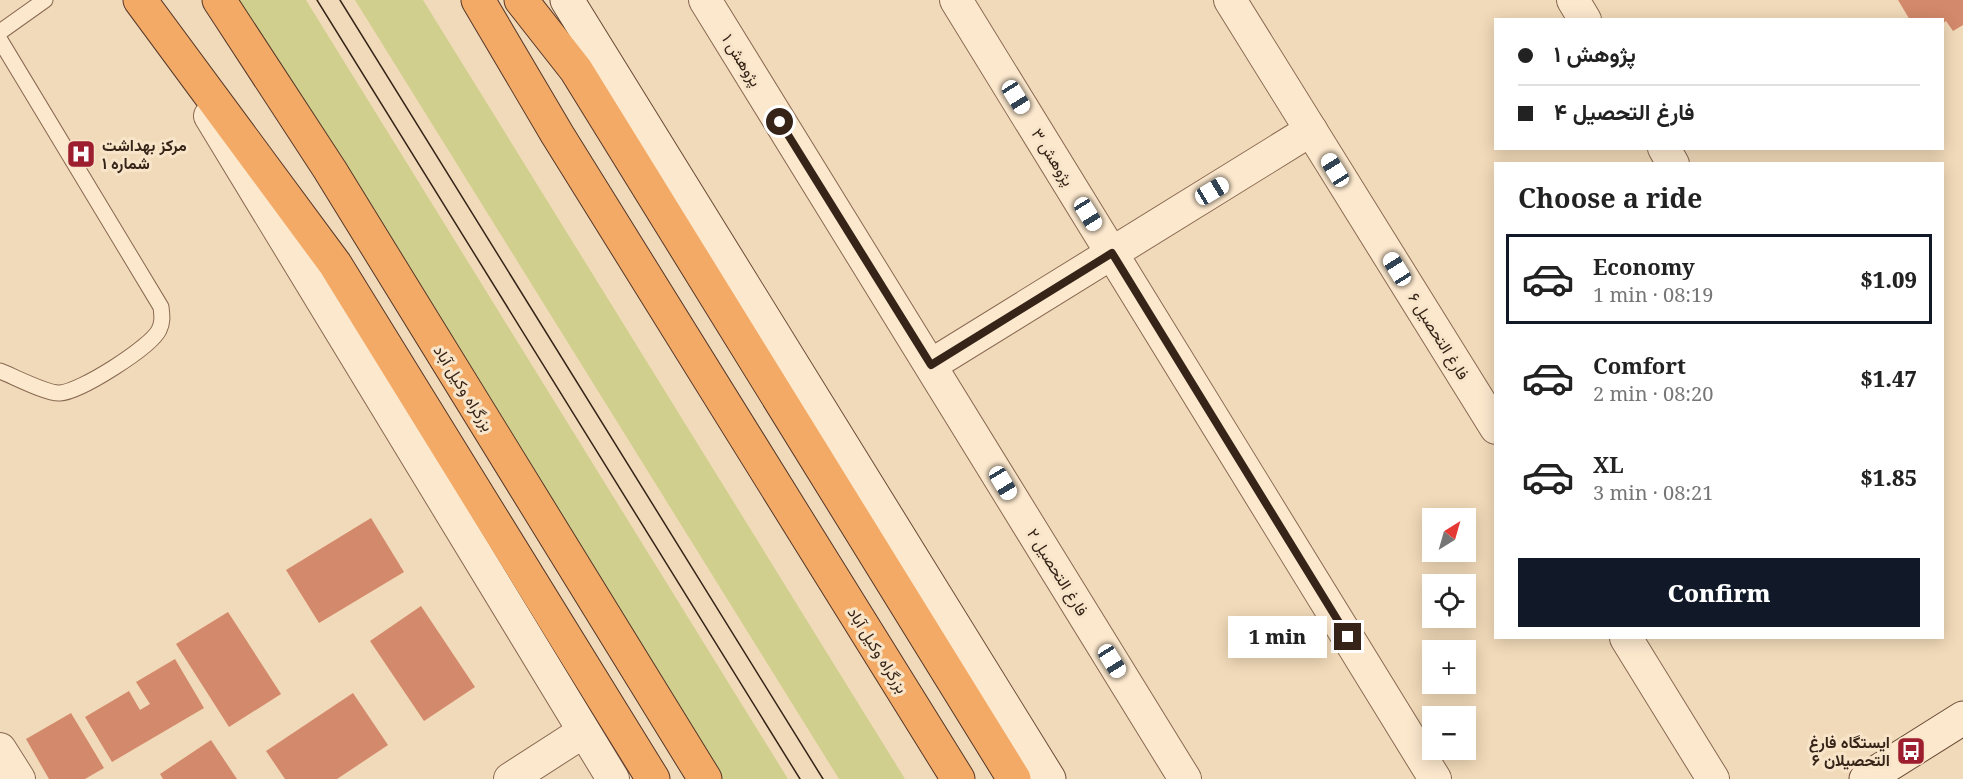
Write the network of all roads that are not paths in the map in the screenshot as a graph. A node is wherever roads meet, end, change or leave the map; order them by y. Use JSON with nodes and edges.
{"nodes":[{"id":1,"x":45,"y":0,"type":"edge"},
{"id":2,"x":140,"y":0,"type":"edge"},
{"id":3,"x":219,"y":0,"type":"edge"},
{"id":4,"x":478,"y":0,"type":"edge"},
{"id":5,"x":521,"y":0,"type":"edge"},
{"id":6,"x":567,"y":0,"type":"edge"},
{"id":7,"x":705,"y":0,"type":"edge"},
{"id":8,"x":956,"y":0,"type":"edge"},
{"id":9,"x":1230,"y":0,"type":"edge"},
{"id":10,"x":1573,"y":0,"type":"edge"},
{"id":11,"x":1584,"y":18,"type":"edge"},
{"id":12,"x":0,"y":32,"type":"edge"},
{"id":13,"x":0,"y":40,"type":"edge"},
{"id":14,"x":1311,"y":130,"type":"junction"},
{"id":15,"x":1112,"y":253,"type":"junction"},
{"id":16,"x":931,"y":365,"type":"junction"},
{"id":17,"x":0,"y":371,"type":"edge"},
{"id":18,"x":1494,"y":425,"type":"edge"},
{"id":19,"x":1627,"y":639,"type":"edge"},
{"id":20,"x":1963,"y":718,"type":"edge"},
{"id":21,"x":583,"y":732,"type":"junction"},
{"id":22,"x":0,"y":749,"type":"edge"},
{"id":23,"x":19,"y":779,"type":"edge"},
{"id":24,"x":510,"y":779,"type":"edge"},
{"id":25,"x":613,"y":779,"type":"edge"},
{"id":26,"x":653,"y":779,"type":"edge"},
{"id":27,"x":705,"y":779,"type":"edge"},
{"id":28,"x":958,"y":779,"type":"edge"},
{"id":29,"x":1014,"y":779,"type":"edge"},
{"id":30,"x":1049,"y":779,"type":"edge"},
{"id":31,"x":1185,"y":779,"type":"edge"},
{"id":32,"x":1435,"y":779,"type":"edge"},
{"id":33,"x":1713,"y":779,"type":"edge"},
{"id":34,"x":1866,"y":779,"type":"edge"}],
"edges":[{"from":1,"to":12,"type":"lane"},
{"from":2,"to":21,"type":"street"},
{"from":2,"to":26,"type":"highway"},
{"from":3,"to":27,"type":"highway","name":"بزرگراه وکیل آباد"},
{"from":4,"to":28,"type":"highway","name":"بزرگراه وکیل آباد"},
{"from":5,"to":29,"type":"highway"},
{"from":6,"to":30,"type":"main road"},
{"from":7,"to":16,"type":"street","name":"پژوهش ۱"},
{"from":8,"to":15,"type":"street","name":"پژوهش ۳"},
{"from":9,"to":14,"type":"street","name":"فارغ التحصیل ۶"},
{"from":10,"to":11,"type":"street"},
{"from":13,"to":17,"type":"lane"},
{"from":14,"to":15,"type":"street"},
{"from":14,"to":18,"type":"street","name":"فارغ التحصیل ۶"},
{"from":15,"to":16,"type":"street"},
{"from":15,"to":32,"type":"street","name":"پژوهش ۳"},
{"from":16,"to":31,"type":"street","name":"فارغ التحصیل ۲"},
{"from":19,"to":33,"type":"street"},
{"from":20,"to":34,"type":"main road"},
{"from":21,"to":24,"type":"street"},
{"from":21,"to":25,"type":"street"},
{"from":22,"to":23,"type":"street"}]}
